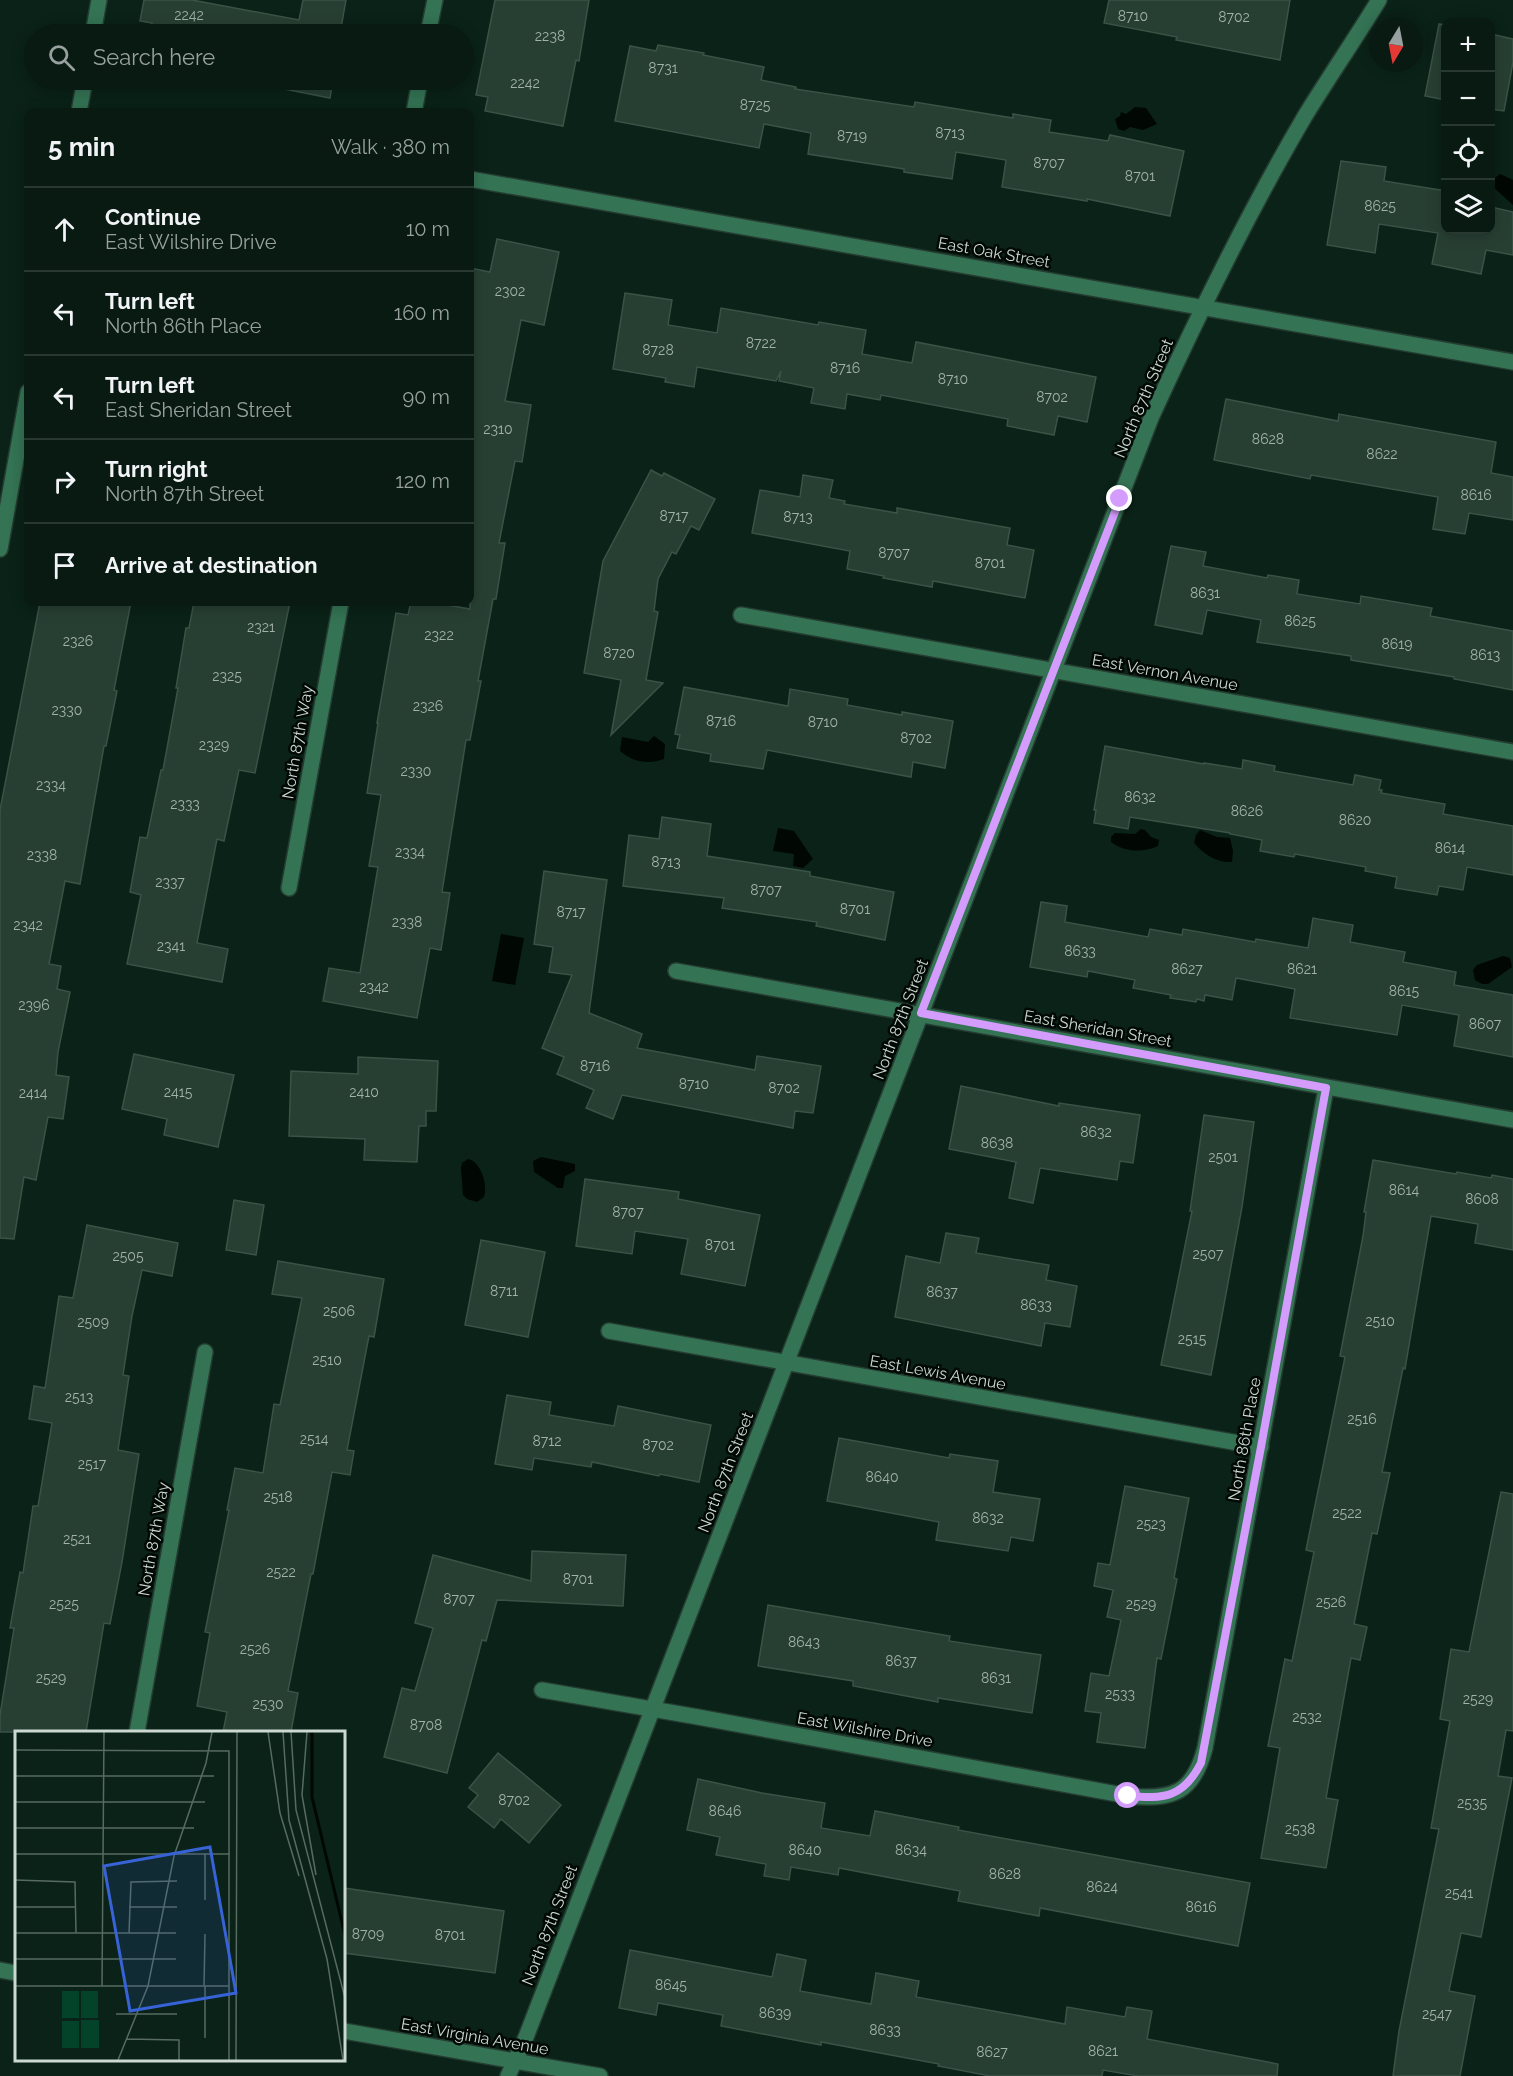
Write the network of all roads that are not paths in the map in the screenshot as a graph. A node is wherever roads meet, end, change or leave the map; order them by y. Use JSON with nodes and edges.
{"nodes":[{"id":1,"x":99,"y":0,"type":"edge"},
{"id":2,"x":435,"y":0,"type":"edge"},
{"id":3,"x":1379,"y":0,"type":"edge"},
{"id":4,"x":95,"y":24,"type":"edge"},
{"id":5,"x":430,"y":24,"type":"edge"},
{"id":6,"x":85,"y":90,"type":"edge"},
{"id":7,"x":418,"y":90,"type":"edge"},
{"id":8,"x":84,"y":108,"type":"edge"},
{"id":9,"x":415,"y":108,"type":"edge"},
{"id":10,"x":474,"y":180,"type":"edge"},
{"id":11,"x":1203,"y":307,"type":"junction"},
{"id":12,"x":1513,"y":362,"type":"edge"},
{"id":13,"x":24,"y":414,"type":"edge"},
{"id":14,"x":0,"y":549,"type":"edge"},
{"id":15,"x":340,"y":606,"type":"edge"},
{"id":16,"x":741,"y":615,"type":"dead end"},
{"id":17,"x":1054,"y":670,"type":"junction"},
{"id":18,"x":1513,"y":752,"type":"edge"},
{"id":19,"x":289,"y":888,"type":"dead end"},
{"id":20,"x":676,"y":970,"type":"dead end"},
{"id":21,"x":921,"y":1013,"type":"junction"},
{"id":22,"x":1326,"y":1088,"type":"junction"},
{"id":23,"x":1513,"y":1120,"type":"edge"},
{"id":24,"x":609,"y":1331,"type":"dead end"},
{"id":25,"x":205,"y":1352,"type":"dead end"},
{"id":26,"x":786,"y":1363,"type":"junction"},
{"id":27,"x":1261,"y":1447,"type":"junction"},
{"id":28,"x":542,"y":1690,"type":"dead end"},
{"id":29,"x":652,"y":1708,"type":"junction"},
{"id":30,"x":136,"y":1731,"type":"edge"},
{"id":31,"x":1181,"y":1790,"type":"joint"},
{"id":32,"x":0,"y":1970,"type":"edge"},
{"id":33,"x":15,"y":1973,"type":"edge"},
{"id":34,"x":345,"y":2031,"type":"edge"},
{"id":35,"x":515,"y":2061,"type":"junction"},
{"id":36,"x":508,"y":2076,"type":"edge"},
{"id":37,"x":600,"y":2076,"type":"edge"}],
"edges":[{"from":1,"to":4,"type":"street"},
{"from":2,"to":5,"type":"street"},
{"from":3,"to":11,"type":"street","name":"North 87th Street"},
{"from":6,"to":8,"type":"street"},
{"from":7,"to":9,"type":"street"},
{"from":10,"to":11,"type":"street","name":"East Oak Street"},
{"from":11,"to":12,"type":"street","name":"East Oak Street"},
{"from":11,"to":17,"type":"street","name":"North 87th Street"},
{"from":13,"to":14,"type":"street"},
{"from":15,"to":19,"type":"street","name":"North 87th Way"},
{"from":16,"to":17,"type":"street","name":"East Vernon Avenue"},
{"from":17,"to":18,"type":"street","name":"East Vernon Avenue"},
{"from":17,"to":21,"type":"street","name":"North 87th Street"},
{"from":20,"to":21,"type":"street","name":"East Sheridan Street"},
{"from":21,"to":22,"type":"street","name":"East Sheridan Street"},
{"from":21,"to":26,"type":"street","name":"North 87th Street"},
{"from":22,"to":23,"type":"street","name":"East Sheridan Street"},
{"from":22,"to":27,"type":"street","name":"North 86th Place"},
{"from":24,"to":26,"type":"street","name":"East Lewis Avenue"},
{"from":25,"to":30,"type":"street","name":"North 87th Way"},
{"from":26,"to":27,"type":"street","name":"East Lewis Avenue"},
{"from":26,"to":29,"type":"street","name":"North 87th Street"},
{"from":27,"to":31,"type":"street","name":"North 86th Place"},
{"from":28,"to":29,"type":"street","name":"East Wilshire Drive"},
{"from":29,"to":31,"type":"street","name":"East Wilshire Drive"},
{"from":29,"to":35,"type":"street","name":"North 87th Street"},
{"from":32,"to":33,"type":"street"},
{"from":34,"to":35,"type":"street","name":"East Virginia Avenue"},
{"from":35,"to":36,"type":"street","name":"North 87th Street"},
{"from":35,"to":37,"type":"street","name":"East Virginia Avenue"}]}
